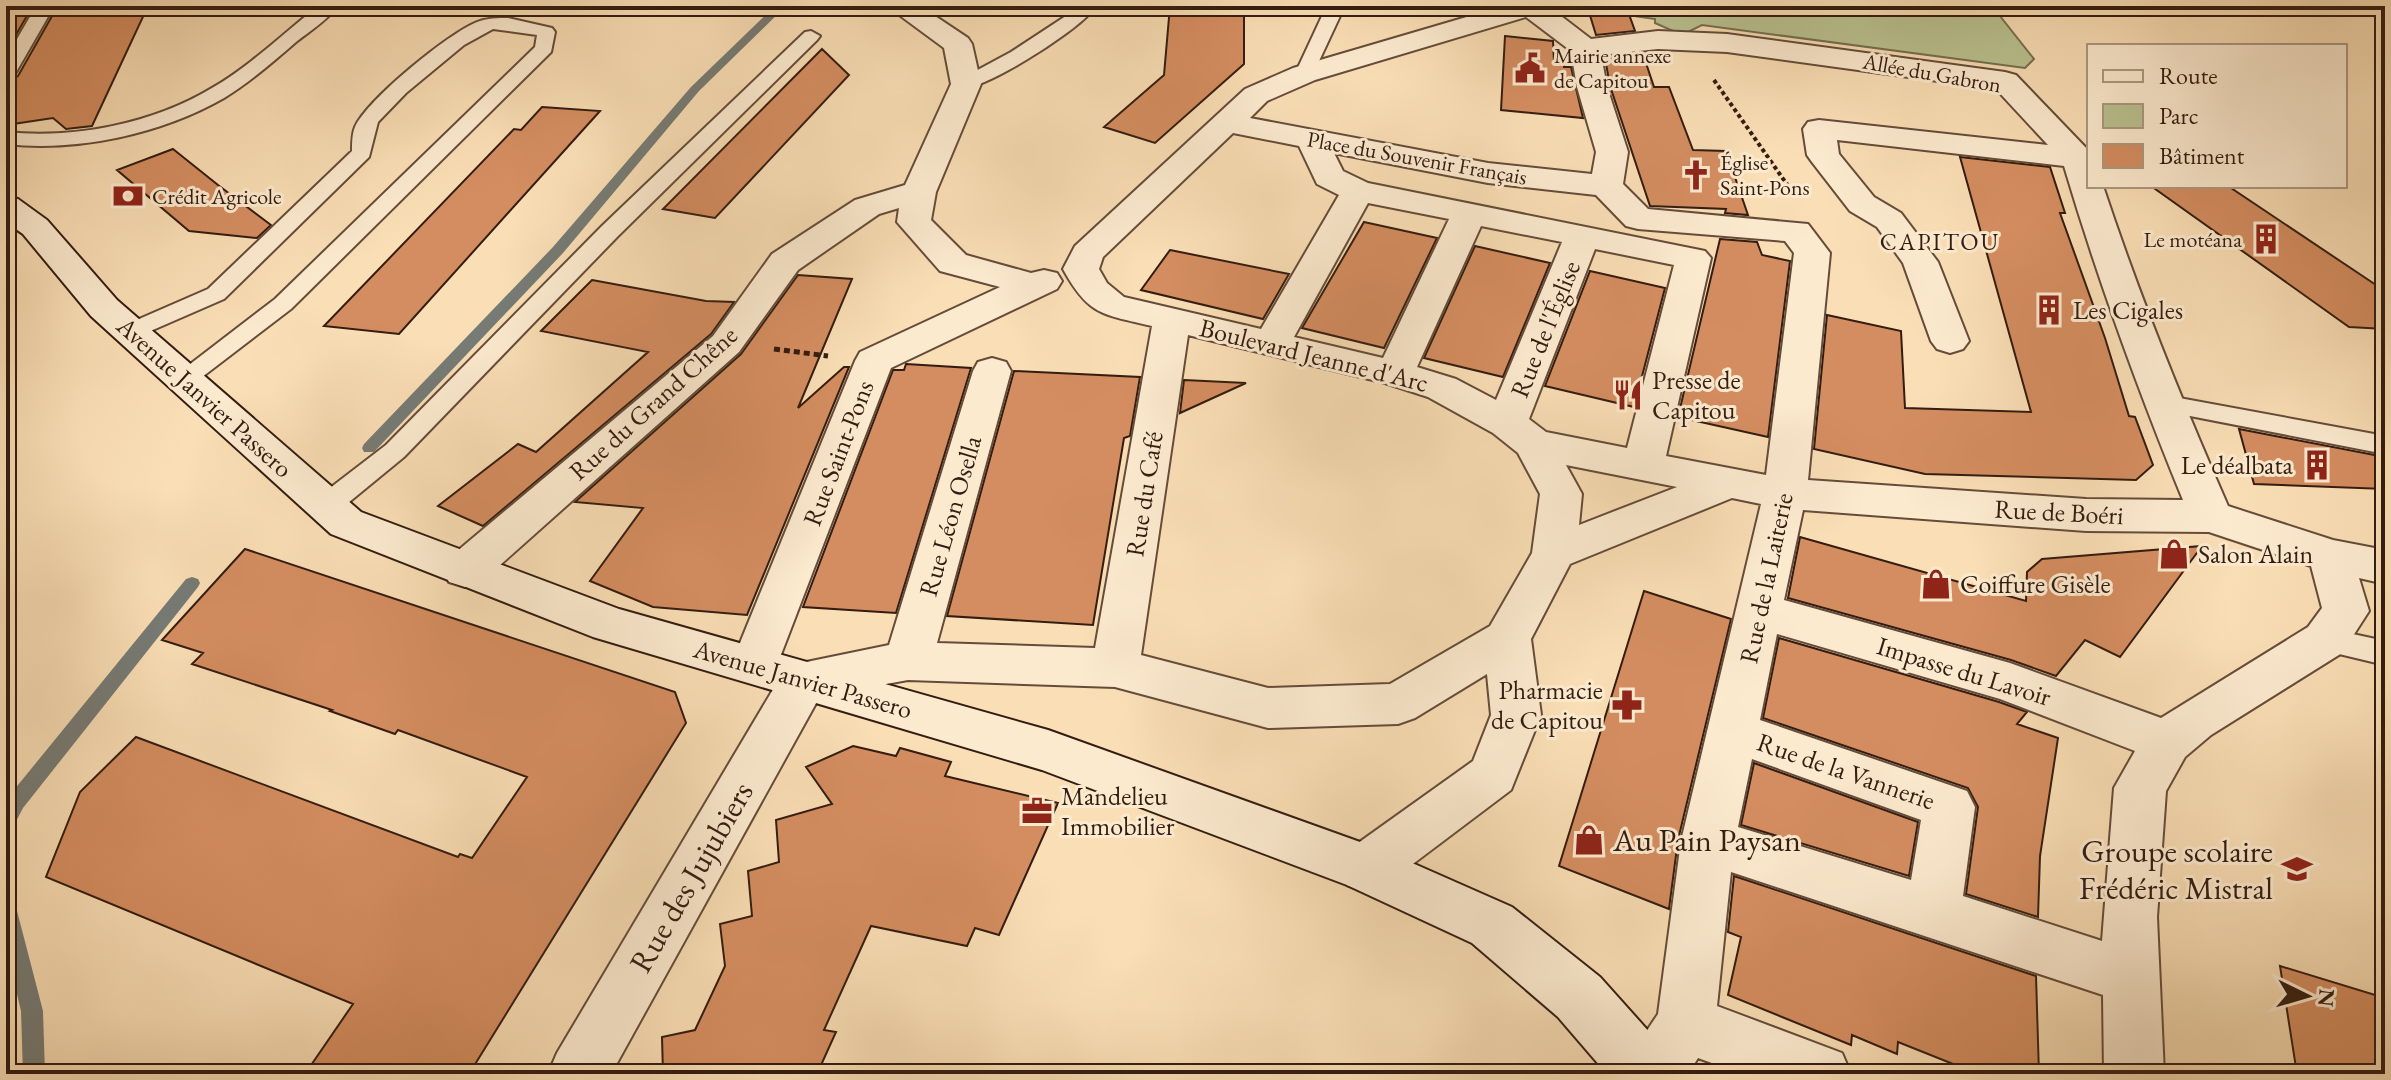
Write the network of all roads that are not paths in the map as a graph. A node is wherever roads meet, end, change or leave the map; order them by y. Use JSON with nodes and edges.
{"nodes":[{"id":1,"x":39,"y":6,"type":"edge"},
{"id":2,"x":329,"y":6,"type":"edge"},
{"id":3,"x":901,"y":6,"type":"edge"},
{"id":4,"x":1082,"y":6,"type":"edge"},
{"id":5,"x":1331,"y":6,"type":"edge"},
{"id":6,"x":1533,"y":7,"type":"edge"},
{"id":7,"x":811,"y":36,"type":"dead end"},
{"id":8,"x":1585,"y":48,"type":"junction"},
{"id":9,"x":6,"y":74,"type":"edge"},
{"id":10,"x":1304,"y":74,"type":"junction"},
{"id":11,"x":966,"y":84,"type":"junction"},
{"id":12,"x":1229,"y":123,"type":"junction"},
{"id":13,"x":6,"y":138,"type":"edge"},
{"id":14,"x":1312,"y":140,"type":"junction"},
{"id":15,"x":2078,"y":158,"type":"junction"},
{"id":16,"x":1606,"y":186,"type":"junction"},
{"id":17,"x":2087,"y":187,"type":"edge"},
{"id":18,"x":2087,"y":188,"type":"edge"},
{"id":19,"x":1358,"y":191,"type":"junction"},
{"id":20,"x":919,"y":192,"type":"junction"},
{"id":21,"x":6,"y":206,"type":"edge"},
{"id":22,"x":1470,"y":212,"type":"junction"},
{"id":23,"x":1583,"y":234,"type":"junction"},
{"id":24,"x":1081,"y":269,"type":"junction"},
{"id":25,"x":1033,"y":285,"type":"junction"},
{"id":26,"x":1172,"y":319,"type":"junction"},
{"id":27,"x":131,"y":331,"type":"junction"},
{"id":28,"x":1950,"y":341,"type":"dead end"},
{"id":29,"x":1272,"y":343,"type":"junction"},
{"id":30,"x":992,"y":371,"type":"dead end"},
{"id":31,"x":1395,"y":373,"type":"junction"},
{"id":32,"x":184,"y":378,"type":"junction"},
{"id":33,"x":2163,"y":403,"type":"junction"},
{"id":34,"x":1520,"y":434,"type":"junction"},
{"id":35,"x":2385,"y":445,"type":"edge"},
{"id":36,"x":1643,"y":466,"type":"junction"},
{"id":37,"x":1727,"y":484,"type":"junction"},
{"id":38,"x":1785,"y":494,"type":"junction"},
{"id":39,"x":327,"y":505,"type":"junction"},
{"id":40,"x":2211,"y":516,"type":"junction"},
{"id":41,"x":1554,"y":553,"type":"junction"},
{"id":42,"x":2330,"y":556,"type":"junction"},
{"id":43,"x":2385,"y":567,"type":"edge"},
{"id":44,"x":465,"y":570,"type":"junction"},
{"id":45,"x":1757,"y":610,"type":"junction"},
{"id":46,"x":1507,"y":639,"type":"junction"},
{"id":47,"x":2325,"y":640,"type":"junction"},
{"id":48,"x":2385,"y":653,"type":"edge"},
{"id":49,"x":908,"y":661,"type":"junction"},
{"id":50,"x":1115,"y":668,"type":"junction"},
{"id":51,"x":780,"y":672,"type":"junction"},
{"id":52,"x":1734,"y":732,"type":"junction"},
{"id":53,"x":2167,"y":742,"type":"junction"},
{"id":54,"x":1708,"y":841,"type":"junction"},
{"id":55,"x":1366,"y":868,"type":"junction"},
{"id":56,"x":1933,"y":912,"type":"junction"},
{"id":57,"x":2130,"y":977,"type":"junction"},
{"id":58,"x":1686,"y":1024,"type":"junction"},
{"id":59,"x":578,"y":1074,"type":"edge"},
{"id":60,"x":1650,"y":1074,"type":"edge"},
{"id":61,"x":1821,"y":1074,"type":"edge"},
{"id":62,"x":2134,"y":1074,"type":"edge"}],
"edges":[{"from":1,"to":9,"type":"lane"},
{"from":2,"to":13,"type":"lane"},
{"from":3,"to":11,"type":"street"},
{"from":4,"to":11,"type":"lane"},
{"from":5,"to":10,"type":"lane"},
{"from":6,"to":8,"type":"street"},
{"from":6,"to":10,"type":"street"},
{"from":7,"to":39,"type":"lane"},
{"from":8,"to":15,"type":"street","name":"Allée du Gabron"},
{"from":8,"to":16,"type":"street"},
{"from":10,"to":12,"type":"street"},
{"from":11,"to":20,"type":"street"},
{"from":12,"to":14,"type":"street","name":"Place du Souvenir Français"},
{"from":12,"to":24,"type":"street"},
{"from":14,"to":16,"type":"street","name":"Place du Souvenir Français"},
{"from":14,"to":19,"type":"street"},
{"from":15,"to":17,"type":"street","name":"Allée du Gabron"},
{"from":15,"to":28,"type":"street"},
{"from":16,"to":38,"type":"street","name":"Rue de la Laiterie"},
{"from":18,"to":33,"type":"street","name":"Allée du Gabron"},
{"from":19,"to":22,"type":"street"},
{"from":19,"to":29,"type":"street"},
{"from":20,"to":25,"type":"street"},
{"from":20,"to":44,"type":"street","name":"Rue du Grand Chêne"},
{"from":21,"to":27,"type":"street","name":"Avenue Janvier Passero"},
{"from":22,"to":23,"type":"street"},
{"from":22,"to":31,"type":"street"},
{"from":23,"to":34,"type":"street","name":"Rue de l'Église"},
{"from":23,"to":36,"type":"street"},
{"from":24,"to":25,"type":"street","name":"Rue Saint-Pons"},
{"from":24,"to":26,"type":"street","name":"Boulevard Jeanne d'Arc"},
{"from":25,"to":51,"type":"street","name":"Rue Saint-Pons"},
{"from":26,"to":29,"type":"street","name":"Boulevard Jeanne d'Arc"},
{"from":26,"to":50,"type":"street","name":"Rue du Café"},
{"from":27,"to":32,"type":"street","name":"Avenue Janvier Passero"},
{"from":27,"to":32,"type":"lane"},
{"from":29,"to":31,"type":"street","name":"Boulevard Jeanne d'Arc"},
{"from":30,"to":49,"type":"street","name":"Rue Léon Osella"},
{"from":31,"to":34,"type":"street","name":"Boulevard Jeanne d'Arc"},
{"from":32,"to":39,"type":"street","name":"Avenue Janvier Passero"},
{"from":33,"to":35,"type":"lane"},
{"from":33,"to":40,"type":"street","name":"Allée du Gabron"},
{"from":34,"to":36,"type":"street","name":"Rue de Boéri"},
{"from":34,"to":41,"type":"street"},
{"from":36,"to":37,"type":"street","name":"Rue de Boéri"},
{"from":37,"to":38,"type":"street","name":"Rue de Boéri"},
{"from":37,"to":41,"type":"street"},
{"from":38,"to":40,"type":"street","name":"Rue de Boéri"},
{"from":38,"to":45,"type":"street","name":"Rue de la Laiterie"},
{"from":39,"to":44,"type":"street","name":"Avenue Janvier Passero"},
{"from":40,"to":42,"type":"street","name":"Rue de Boéri"},
{"from":41,"to":46,"type":"street"},
{"from":42,"to":43,"type":"street","name":"Rue de Boéri"},
{"from":42,"to":47,"type":"street"},
{"from":44,"to":51,"type":"street","name":"Avenue Janvier Passero"},
{"from":45,"to":52,"type":"street","name":"Rue de la Laiterie"},
{"from":45,"to":53,"type":"street","name":"Impasse du Lavoir"},
{"from":46,"to":50,"type":"street"},
{"from":46,"to":55,"type":"street"},
{"from":47,"to":48,"type":"lane"},
{"from":47,"to":53,"type":"street"},
{"from":49,"to":50,"type":"street"},
{"from":49,"to":51,"type":"street"},
{"from":51,"to":55,"type":"street","name":"Avenue Janvier Passero"},
{"from":51,"to":59,"type":"street","name":"Rue des Jujubiers"},
{"from":52,"to":54,"type":"street","name":"Rue de la Laiterie"},
{"from":52,"to":56,"type":"street","name":"Rue de la Vannerie"},
{"from":53,"to":57,"type":"street"},
{"from":54,"to":56,"type":"street"},
{"from":54,"to":58,"type":"street","name":"Rue de la Laiterie"},
{"from":55,"to":60,"type":"street","name":"Avenue Janvier Passero"},
{"from":56,"to":57,"type":"street"},
{"from":57,"to":62,"type":"street"},
{"from":58,"to":60,"type":"street","name":"Rue de la Laiterie"},
{"from":58,"to":61,"type":"street"}]}
